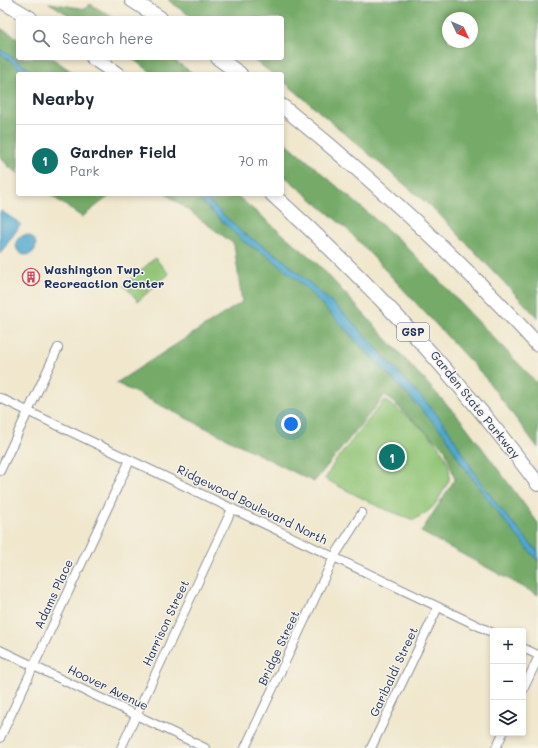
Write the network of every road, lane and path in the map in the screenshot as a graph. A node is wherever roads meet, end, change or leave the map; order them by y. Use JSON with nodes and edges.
{"nodes":[{"id":1,"x":0,"y":0,"type":"edge"},
{"id":2,"x":132,"y":0,"type":"edge"},
{"id":3,"x":27,"y":16,"type":"edge"},
{"id":4,"x":157,"y":16,"type":"edge"},
{"id":5,"x":96,"y":60,"type":"edge"},
{"id":6,"x":221,"y":60,"type":"edge"},
{"id":7,"x":114,"y":72,"type":"edge"},
{"id":8,"x":237,"y":72,"type":"edge"},
{"id":9,"x":284,"y":108,"type":"edge"},
{"id":10,"x":274,"y":196,"type":"edge"},
{"id":11,"x":538,"y":344,"type":"edge"},
{"id":12,"x":58,"y":348,"type":"dead end"},
{"id":13,"x":0,"y":398,"type":"edge"},
{"id":14,"x":29,"y":411,"type":"junction"},
{"id":15,"x":130,"y":460,"type":"junction"},
{"id":16,"x":0,"y":471,"type":"edge"},
{"id":17,"x":538,"y":484,"type":"edge"},
{"id":18,"x":232,"y":509,"type":"junction"},
{"id":19,"x":362,"y":513,"type":"dead end"},
{"id":20,"x":334,"y":558,"type":"junction"},
{"id":21,"x":438,"y":607,"type":"junction"},
{"id":22,"x":490,"y":632,"type":"edge"},
{"id":23,"x":526,"y":649,"type":"edge"},
{"id":24,"x":0,"y":650,"type":"edge"},
{"id":25,"x":538,"y":655,"type":"edge"},
{"id":26,"x":538,"y":658,"type":"edge"},
{"id":27,"x":34,"y":666,"type":"junction"},
{"id":28,"x":526,"y":684,"type":"edge"},
{"id":29,"x":136,"y":715,"type":"junction"},
{"id":30,"x":502,"y":736,"type":"edge"},
{"id":31,"x":0,"y":738,"type":"edge"},
{"id":32,"x":121,"y":748,"type":"edge"},
{"id":33,"x":205,"y":748,"type":"edge"},
{"id":34,"x":245,"y":748,"type":"edge"},
{"id":35,"x":371,"y":748,"type":"edge"},
{"id":36,"x":496,"y":748,"type":"edge"}],
"edges":[{"from":1,"to":3,"type":"highway"},
{"from":2,"to":4,"type":"highway"},
{"from":5,"to":7,"type":"highway"},
{"from":6,"to":8,"type":"highway"},
{"from":9,"to":11,"type":"highway"},
{"from":10,"to":17,"type":"highway","name":"Garden State Parkway","number":"GSP"},
{"from":12,"to":14,"type":"street"},
{"from":13,"to":14,"type":"street","name":"Ridgewood Boulevard North"},
{"from":14,"to":15,"type":"street","name":"Ridgewood Boulevard North"},
{"from":14,"to":16,"type":"street"},
{"from":15,"to":18,"type":"street","name":"Ridgewood Boulevard North"},
{"from":15,"to":27,"type":"street","name":"Adams Place"},
{"from":18,"to":20,"type":"street","name":"Ridgewood Boulevard North"},
{"from":18,"to":29,"type":"street","name":"Harrison Street"},
{"from":19,"to":20,"type":"street"},
{"from":20,"to":21,"type":"street","name":"Ridgewood Boulevard North"},
{"from":20,"to":34,"type":"street","name":"Bridge Street"},
{"from":21,"to":22,"type":"street","name":"Ridgewood Boulevard North"},
{"from":21,"to":35,"type":"street","name":"Garibaldi Street"},
{"from":23,"to":25,"type":"street"},
{"from":24,"to":27,"type":"street","name":"Hoover Avenue"},
{"from":26,"to":28,"type":"street"},
{"from":27,"to":29,"type":"street","name":"Hoover Avenue"},
{"from":27,"to":31,"type":"street","name":"Adams Place"},
{"from":29,"to":32,"type":"street","name":"Harrison Street"},
{"from":29,"to":33,"type":"street","name":"Hoover Avenue"},
{"from":30,"to":36,"type":"street"}]}
